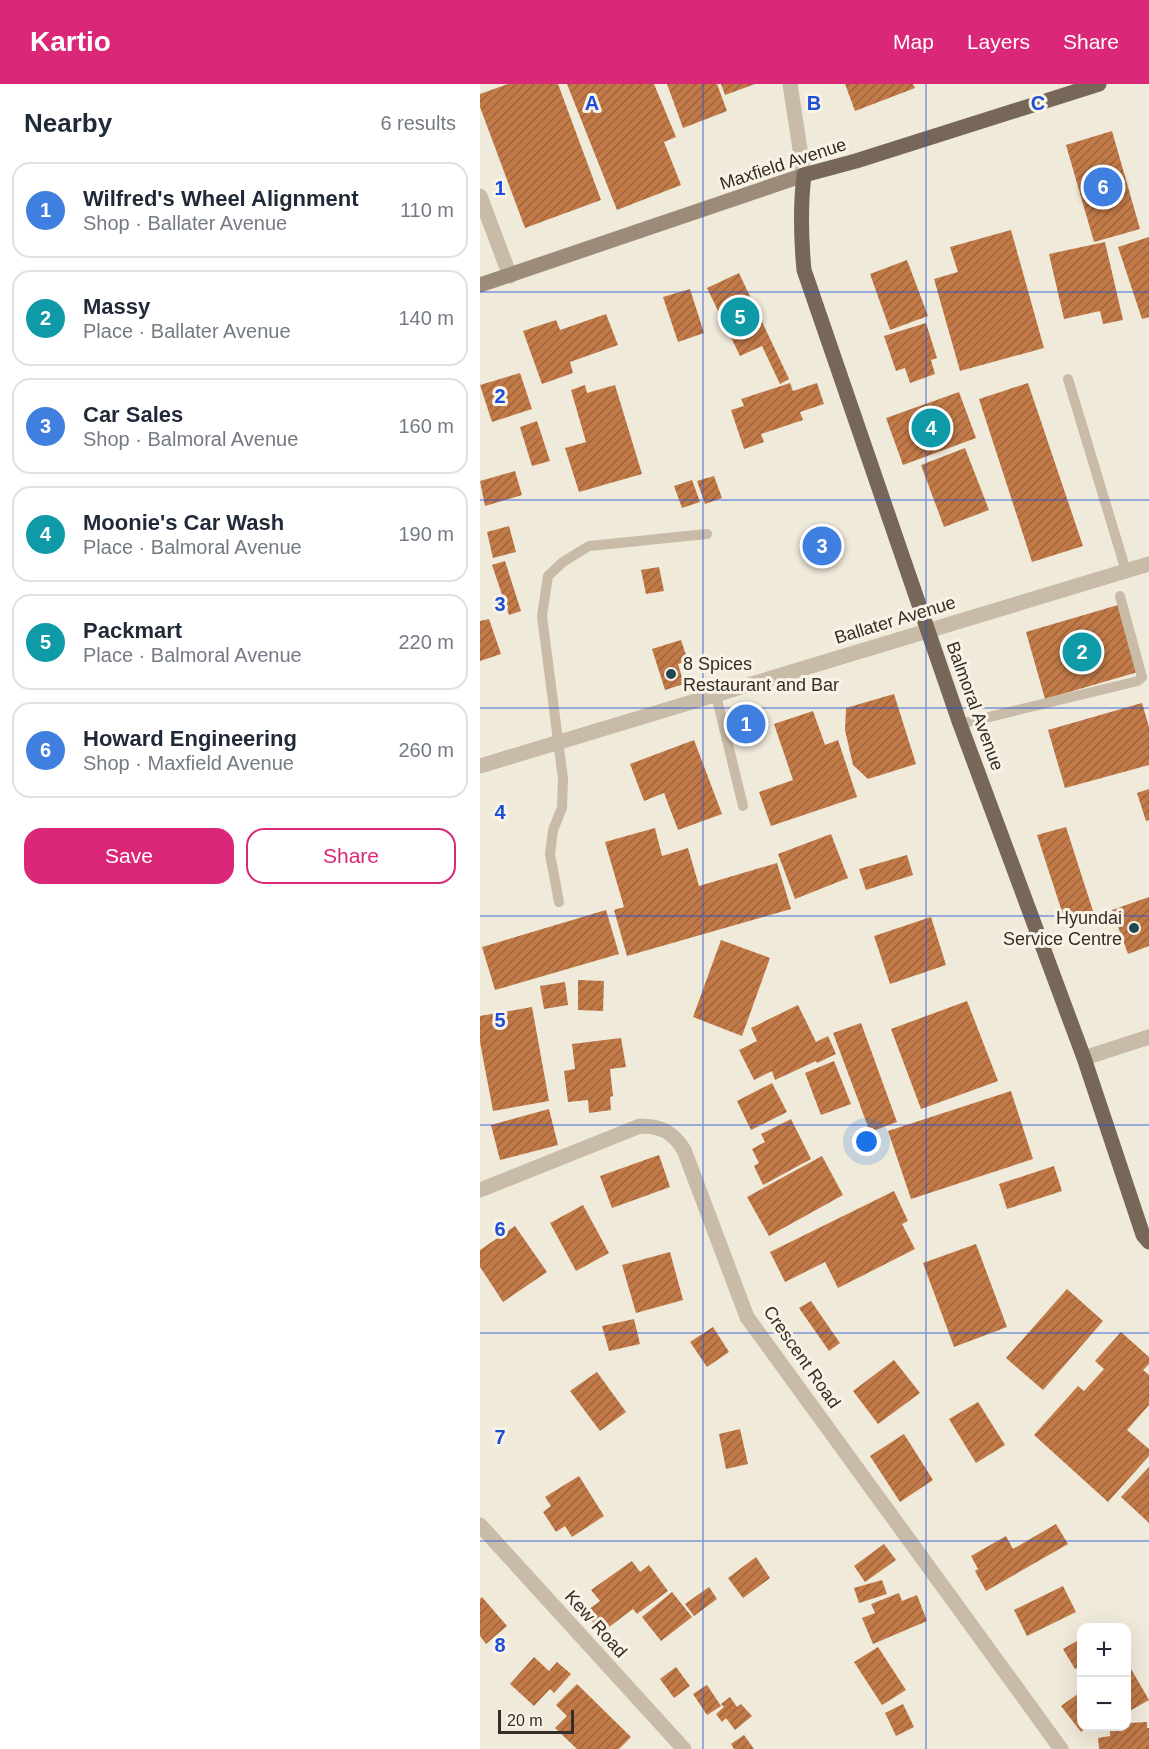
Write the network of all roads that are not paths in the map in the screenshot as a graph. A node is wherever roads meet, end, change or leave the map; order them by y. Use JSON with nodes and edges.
{"nodes":[{"id":1,"x":790,"y":84,"type":"edge"},
{"id":2,"x":1099,"y":84,"type":"edge"},
{"id":3,"x":804,"y":175,"type":"junction"},
{"id":4,"x":480,"y":195,"type":"edge"},
{"id":5,"x":510,"y":276,"type":"junction"},
{"id":6,"x":480,"y":285,"type":"edge"},
{"id":7,"x":1068,"y":379,"type":"dead end"},
{"id":8,"x":707,"y":534,"type":"dead end"},
{"id":9,"x":1149,"y":564,"type":"edge"},
{"id":10,"x":1126,"y":571,"type":"junction"},
{"id":11,"x":1120,"y":596,"type":"dead end"},
{"id":12,"x":927,"y":631,"type":"junction"},
{"id":13,"x":716,"y":695,"type":"junction"},
{"id":14,"x":960,"y":724,"type":"junction"},
{"id":15,"x":557,"y":742,"type":"junction"},
{"id":16,"x":480,"y":766,"type":"edge"},
{"id":17,"x":743,"y":806,"type":"dead end"},
{"id":18,"x":559,"y":902,"type":"dead end"},
{"id":19,"x":1149,"y":1037,"type":"edge"},
{"id":20,"x":1084,"y":1058,"type":"junction"},
{"id":21,"x":480,"y":1190,"type":"edge"},
{"id":22,"x":1147,"y":1237,"type":"edge"},
{"id":23,"x":480,"y":1525,"type":"edge"},
{"id":24,"x":684,"y":1749,"type":"edge"},
{"id":25,"x":1060,"y":1749,"type":"edge"}],
"edges":[{"from":1,"to":3,"type":"street"},
{"from":2,"to":3,"type":"main road","name":"Maxfield Avenue"},
{"from":3,"to":5,"type":"main road","name":"Maxfield Avenue"},
{"from":3,"to":12,"type":"main road","name":"Balmoral Avenue"},
{"from":4,"to":5,"type":"street"},
{"from":5,"to":6,"type":"main road","name":"Maxfield Avenue"},
{"from":7,"to":10,"type":"lane"},
{"from":8,"to":15,"type":"lane"},
{"from":9,"to":10,"type":"street","name":"Ballater Avenue"},
{"from":10,"to":12,"type":"street","name":"Ballater Avenue"},
{"from":11,"to":14,"type":"lane"},
{"from":12,"to":13,"type":"street","name":"Ballater Avenue"},
{"from":12,"to":14,"type":"main road","name":"Balmoral Avenue"},
{"from":13,"to":15,"type":"street","name":"Ballater Avenue"},
{"from":13,"to":17,"type":"lane"},
{"from":14,"to":20,"type":"main road","name":"Balmoral Avenue"},
{"from":15,"to":16,"type":"street","name":"Ballater Avenue"},
{"from":15,"to":18,"type":"lane"},
{"from":19,"to":20,"type":"street"},
{"from":20,"to":22,"type":"main road","name":"Balmoral Avenue"},
{"from":21,"to":25,"type":"street","name":"Crescent Road"},
{"from":23,"to":24,"type":"street","name":"Kew Road"}]}
